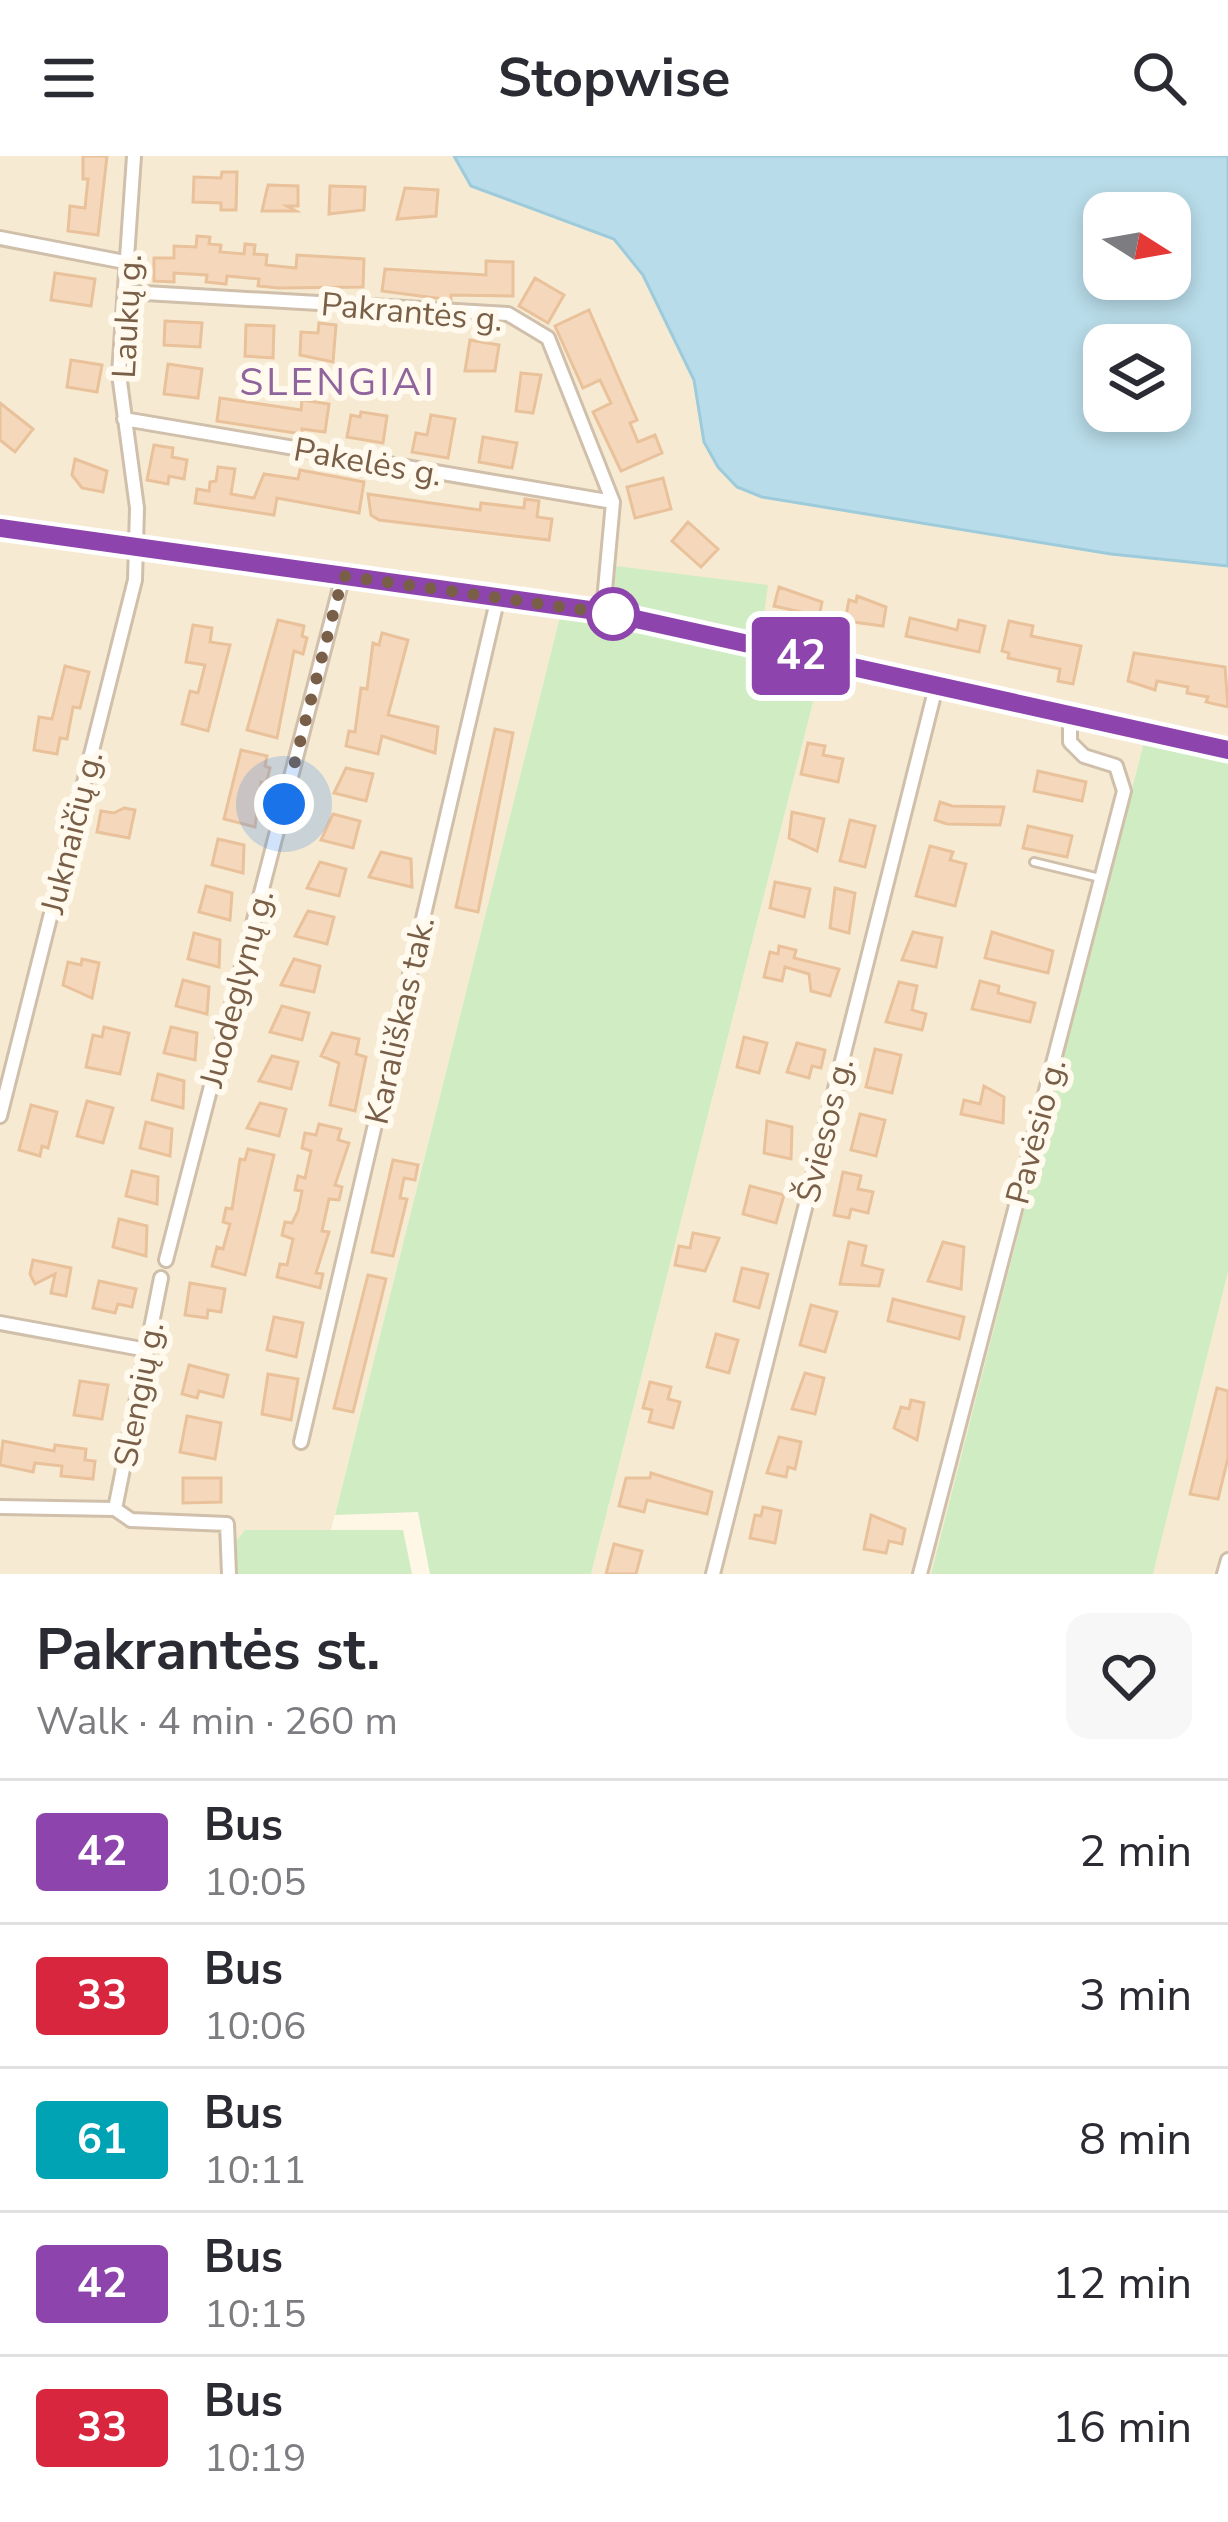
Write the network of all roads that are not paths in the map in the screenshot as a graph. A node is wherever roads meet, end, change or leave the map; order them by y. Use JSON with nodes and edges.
{"nodes":[{"id":1,"x":134,"y":156,"type":"edge"},
{"id":2,"x":0,"y":238,"type":"edge"},
{"id":3,"x":130,"y":263,"type":"junction"},
{"id":4,"x":128,"y":292,"type":"junction"},
{"id":5,"x":124,"y":419,"type":"junction"},
{"id":6,"x":613,"y":502,"type":"junction"},
{"id":7,"x":0,"y":528,"type":"edge"},
{"id":8,"x":138,"y":547,"type":"junction"},
{"id":9,"x":343,"y":576,"type":"junction"},
{"id":10,"x":498,"y":597,"type":"junction"},
{"id":11,"x":604,"y":612,"type":"junction"},
{"id":12,"x":935,"y":687,"type":"junction"},
{"id":13,"x":1070,"y":716,"type":"junction"},
{"id":14,"x":1228,"y":750,"type":"edge"},
{"id":15,"x":1034,"y":862,"type":"dead end"},
{"id":16,"x":1101,"y":878,"type":"junction"},
{"id":17,"x":0,"y":1116,"type":"edge"},
{"id":18,"x":166,"y":1260,"type":"dead end"},
{"id":19,"x":161,"y":1278,"type":"dead end"},
{"id":20,"x":0,"y":1323,"type":"edge"},
{"id":21,"x":147,"y":1350,"type":"junction"},
{"id":22,"x":301,"y":1442,"type":"dead end"},
{"id":23,"x":0,"y":1507,"type":"edge"},
{"id":24,"x":116,"y":1509,"type":"junction"},
{"id":25,"x":1228,"y":1560,"type":"edge"},
{"id":26,"x":229,"y":1574,"type":"edge"},
{"id":27,"x":713,"y":1574,"type":"edge"},
{"id":28,"x":920,"y":1574,"type":"edge"},
{"id":29,"x":1224,"y":1574,"type":"edge"}],
"edges":[{"from":1,"to":3,"type":"street","name":"Laukų g."},
{"from":2,"to":3,"type":"street"},
{"from":3,"to":4,"type":"street","name":"Laukų g."},
{"from":4,"to":5,"type":"street","name":"Laukų g."},
{"from":4,"to":6,"type":"street","name":"Pakrantės g."},
{"from":5,"to":6,"type":"street","name":"Pakelės g."},
{"from":5,"to":8,"type":"street","name":"Laukų g."},
{"from":6,"to":11,"type":"street","name":"Pakrantės g."},
{"from":7,"to":8,"type":"main road"},
{"from":8,"to":9,"type":"main road"},
{"from":8,"to":17,"type":"street","name":"Juknaičių g."},
{"from":9,"to":10,"type":"main road"},
{"from":9,"to":18,"type":"street","name":"Juodeglynų g."},
{"from":10,"to":11,"type":"main road"},
{"from":10,"to":22,"type":"street","name":"Karališkas tak."},
{"from":11,"to":12,"type":"main road"},
{"from":12,"to":13,"type":"main road"},
{"from":12,"to":27,"type":"street","name":"Šviesos g."},
{"from":13,"to":14,"type":"main road"},
{"from":13,"to":16,"type":"street","name":"Pavėsio g."},
{"from":15,"to":16,"type":"lane"},
{"from":16,"to":28,"type":"street","name":"Pavėsio g."},
{"from":19,"to":21,"type":"street","name":"Slengių g."},
{"from":20,"to":21,"type":"street"},
{"from":21,"to":24,"type":"street","name":"Slengių g."},
{"from":23,"to":24,"type":"street"},
{"from":24,"to":26,"type":"street"},
{"from":25,"to":29,"type":"street"}]}
